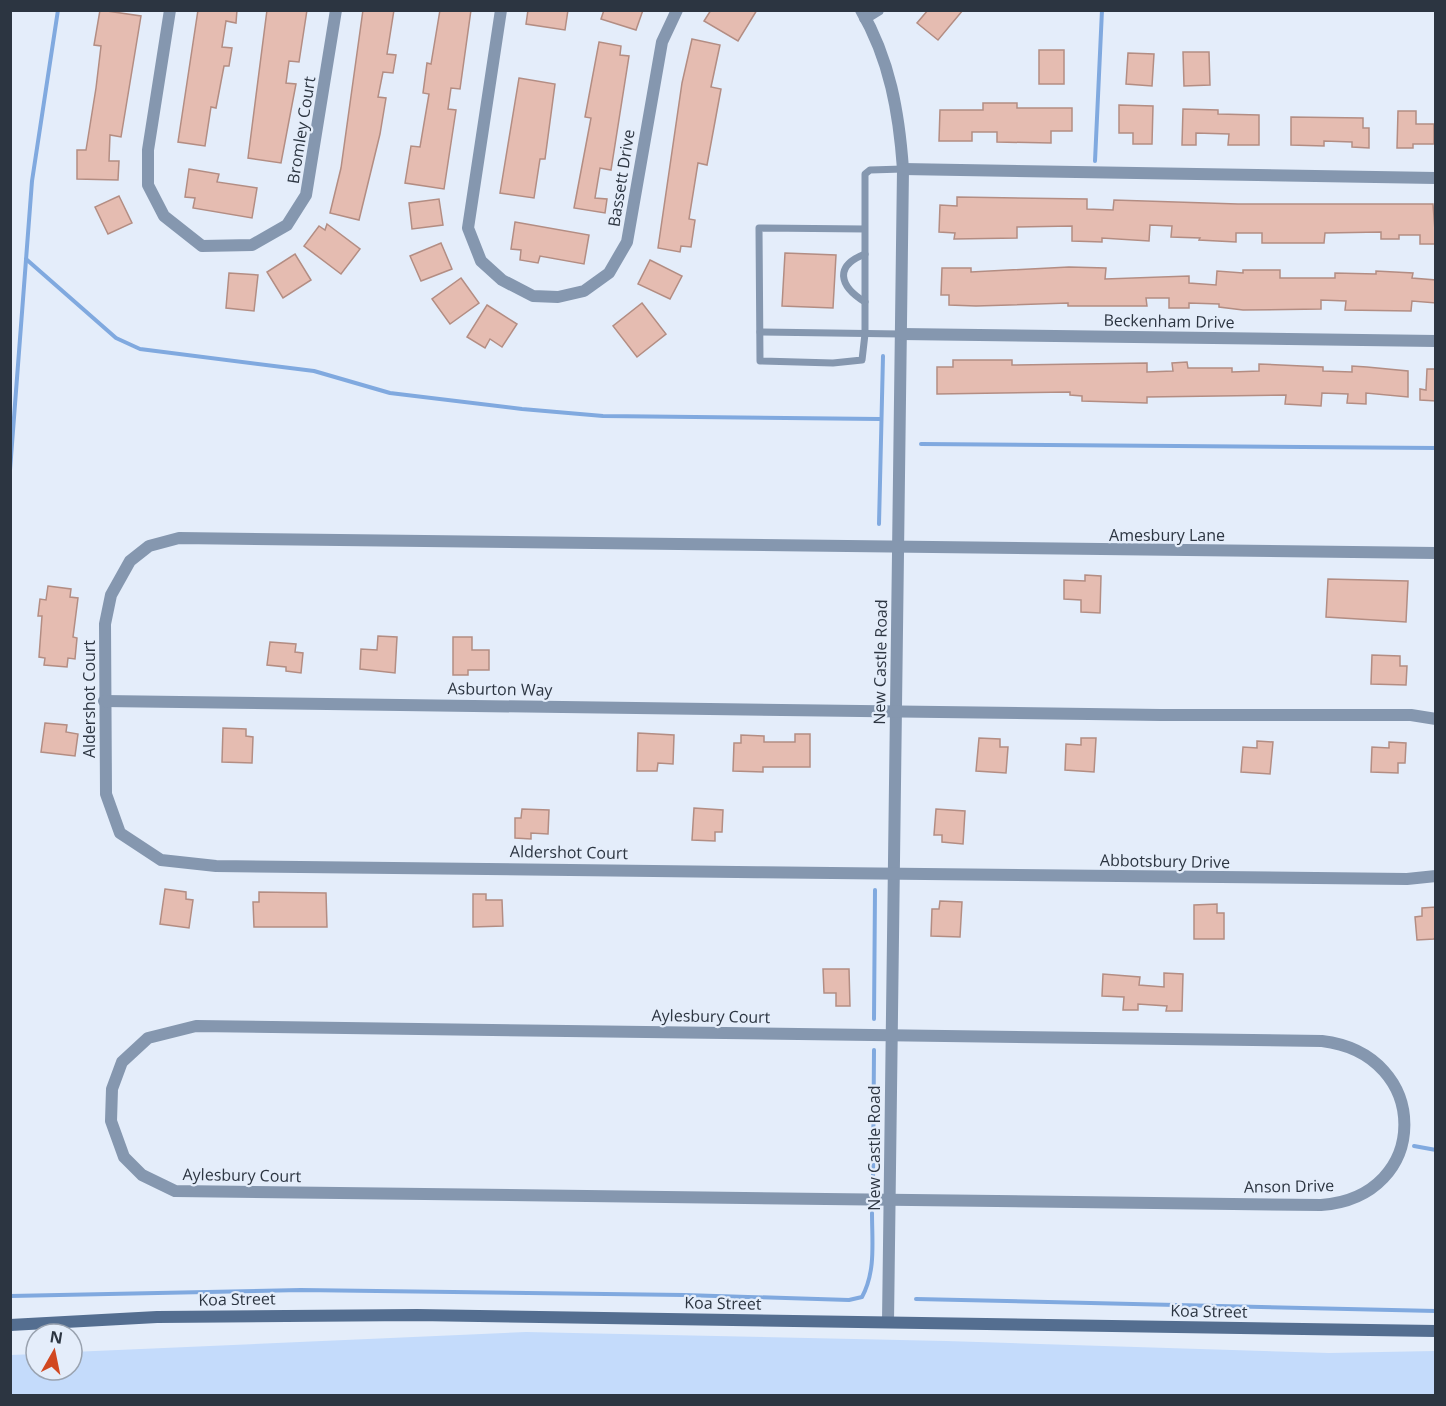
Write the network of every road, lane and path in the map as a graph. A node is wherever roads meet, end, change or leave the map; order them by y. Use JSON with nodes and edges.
{"nodes":[{"id":1,"x":170,"y":10,"type":"edge"},
{"id":2,"x":336,"y":10,"type":"edge"},
{"id":3,"x":501,"y":10,"type":"edge"},
{"id":4,"x":677,"y":10,"type":"edge"},
{"id":5,"x":878,"y":10,"type":"edge"},
{"id":6,"x":863,"y":14,"type":"edge"},
{"id":7,"x":903,"y":169,"type":"junction"},
{"id":8,"x":1436,"y":178,"type":"edge"},
{"id":9,"x":866,"y":229,"type":"junction"},
{"id":10,"x":865,"y":254,"type":"junction"},
{"id":11,"x":865,"y":302,"type":"junction"},
{"id":12,"x":760,"y":332,"type":"junction"},
{"id":13,"x":865,"y":334,"type":"junction"},
{"id":14,"x":901,"y":334,"type":"junction"},
{"id":15,"x":1436,"y":341,"type":"edge"},
{"id":16,"x":898,"y":548,"type":"junction"},
{"id":17,"x":1436,"y":554,"type":"edge"},
{"id":18,"x":104,"y":701,"type":"junction"},
{"id":19,"x":897,"y":710,"type":"junction"},
{"id":20,"x":1436,"y":718,"type":"edge"},
{"id":21,"x":894,"y":873,"type":"junction"},
{"id":22,"x":1436,"y":876,"type":"edge"},
{"id":23,"x":891,"y":1035,"type":"junction"},
{"id":24,"x":890,"y":1199,"type":"junction"},
{"id":25,"x":888,"y":1322,"type":"junction"},
{"id":26,"x":10,"y":1325,"type":"edge"},
{"id":27,"x":1436,"y":1331,"type":"edge"}],
"edges":[{"from":1,"to":2,"type":"street","name":"Bromley Court"},
{"from":3,"to":4,"type":"street","name":"Bassett Drive"},
{"from":5,"to":6,"type":"street"},
{"from":6,"to":7,"type":"street","name":"New Castle Road"},
{"from":7,"to":8,"type":"street"},
{"from":7,"to":9,"type":"lane"},
{"from":7,"to":14,"type":"street","name":"New Castle Road"},
{"from":9,"to":10,"type":"lane"},
{"from":9,"to":12,"type":"lane"},
{"from":10,"to":11,"type":"lane"},
{"from":10,"to":11,"type":"lane"},
{"from":11,"to":13,"type":"lane"},
{"from":12,"to":13,"type":"lane"},
{"from":12,"to":13,"type":"lane"},
{"from":13,"to":14,"type":"lane"},
{"from":14,"to":15,"type":"street","name":"Beckenham Drive"},
{"from":14,"to":16,"type":"street","name":"New Castle Road"},
{"from":16,"to":17,"type":"street","name":"Amesbury Lane"},
{"from":16,"to":18,"type":"street","name":"Aldershot Court"},
{"from":16,"to":19,"type":"street","name":"New Castle Road"},
{"from":18,"to":19,"type":"street","name":"Asburton Way"},
{"from":18,"to":21,"type":"street","name":"Aldershot Court"},
{"from":19,"to":20,"type":"street"},
{"from":19,"to":21,"type":"street","name":"New Castle Road"},
{"from":21,"to":22,"type":"street","name":"Abbotsbury Drive"},
{"from":21,"to":23,"type":"street","name":"New Castle Road"},
{"from":23,"to":24,"type":"street","name":"New Castle Road"},
{"from":23,"to":24,"type":"street","name":"Anson Drive"},
{"from":23,"to":24,"type":"street","name":"Aylesbury Court"},
{"from":24,"to":25,"type":"street","name":"New Castle Road"},
{"from":25,"to":26,"type":"main road","name":"Koa Street"},
{"from":25,"to":27,"type":"main road","name":"Koa Street"}]}
